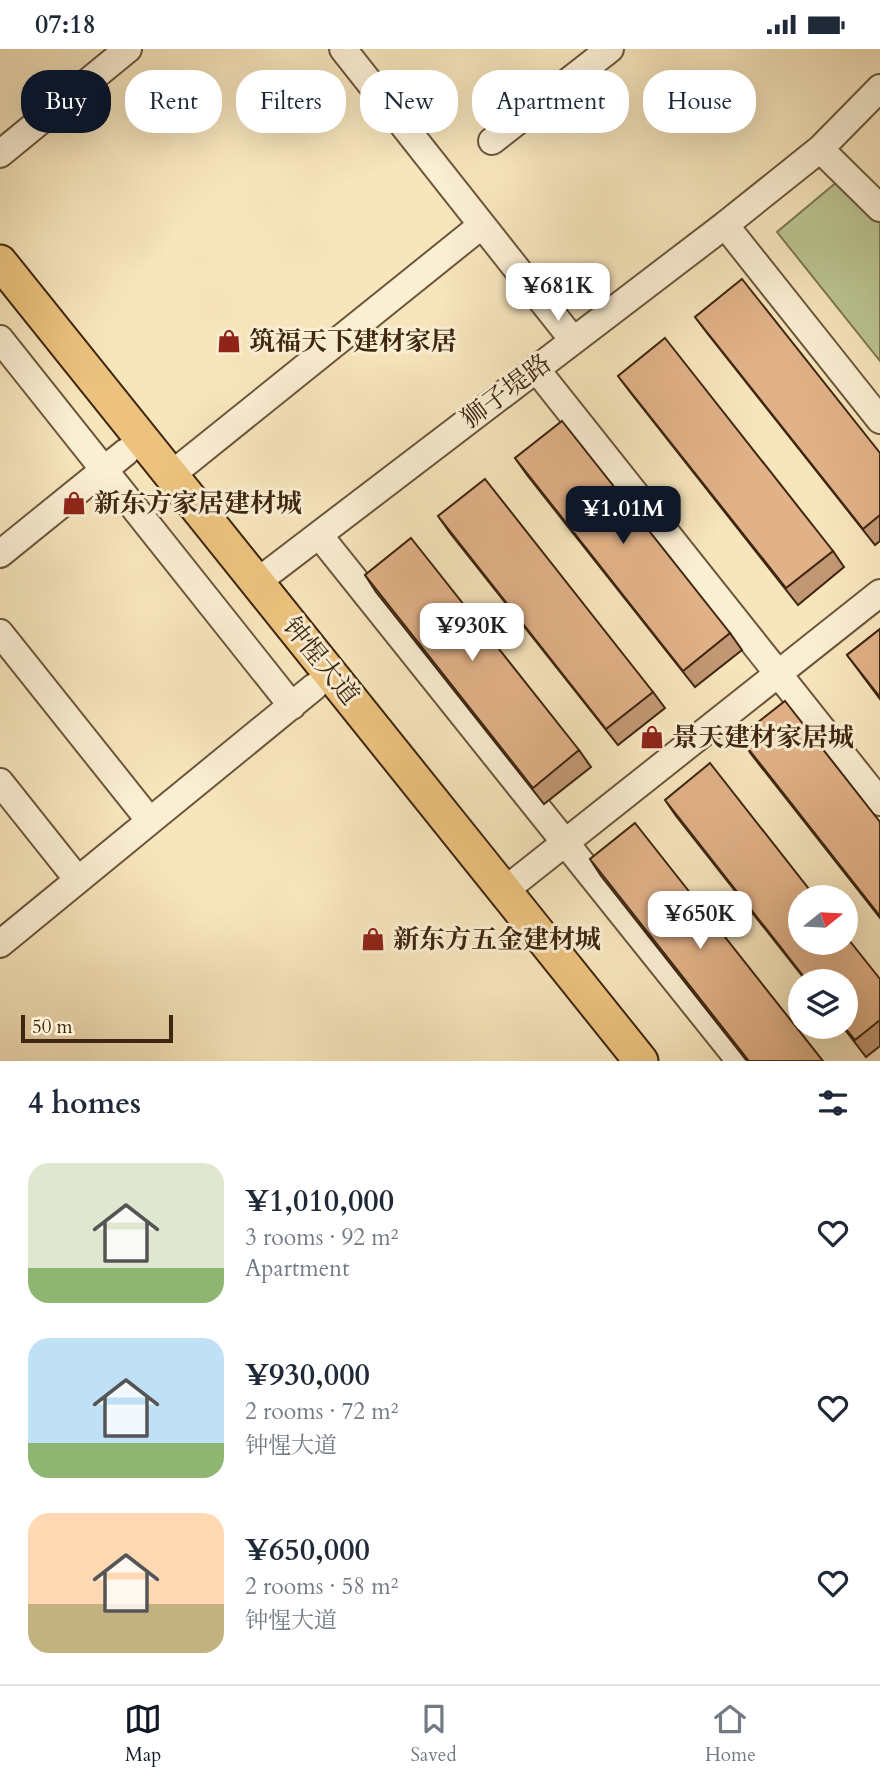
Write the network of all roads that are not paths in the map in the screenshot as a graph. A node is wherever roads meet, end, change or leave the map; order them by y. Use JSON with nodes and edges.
{"nodes":[{"id":1,"x":128,"y":49,"type":"edge"},
{"id":2,"x":343,"y":49,"type":"edge"},
{"id":3,"x":610,"y":49,"type":"edge"},
{"id":4,"x":880,"y":88,"type":"edge"},
{"id":5,"x":492,"y":141,"type":"dead end"},
{"id":6,"x":820,"y":149,"type":"junction"},
{"id":7,"x":0,"y":155,"type":"edge"},
{"id":8,"x":880,"y":208,"type":"edge"},
{"id":9,"x":482,"y":225,"type":"junction"},
{"id":10,"x":724,"y":225,"type":"junction"},
{"id":11,"x":0,"y":262,"type":"edge"},
{"id":12,"x":0,"y":295,"type":"edge"},
{"id":13,"x":0,"y":339,"type":"edge"},
{"id":14,"x":573,"y":340,"type":"junction"},
{"id":15,"x":536,"y":369,"type":"junction"},
{"id":16,"x":880,"y":420,"type":"edge"},
{"id":17,"x":115,"y":461,"type":"junction"},
{"id":18,"x":171,"y":475,"type":"junction"},
{"id":19,"x":319,"y":535,"type":"junction"},
{"id":20,"x":0,"y":554,"type":"edge"},
{"id":21,"x":257,"y":582,"type":"junction"},
{"id":22,"x":880,"y":593,"type":"edge"},
{"id":23,"x":0,"y":633,"type":"edge"},
{"id":24,"x":777,"y":674,"type":"junction"},
{"id":25,"x":303,"y":696,"type":"junction"},
{"id":26,"x":0,"y":782,"type":"edge"},
{"id":27,"x":880,"y":802,"type":"edge"},
{"id":28,"x":150,"y":821,"type":"junction"},
{"id":29,"x":566,"y":843,"type":"junction"},
{"id":30,"x":78,"y":880,"type":"junction"},
{"id":31,"x":505,"y":891,"type":"junction"},
{"id":32,"x":3,"y":936,"type":"edge"},
{"id":33,"x":614,"y":1061,"type":"edge"},
{"id":34,"x":641,"y":1061,"type":"edge"},
{"id":35,"x":740,"y":1061,"type":"edge"}],
"edges":[{"from":1,"to":7,"type":"street"},
{"from":2,"to":9,"type":"street"},
{"from":3,"to":5,"type":"street"},
{"from":4,"to":6,"type":"street","name":"狮子堤路"},
{"from":6,"to":8,"type":"street"},
{"from":6,"to":10,"type":"street","name":"狮子堤路"},
{"from":9,"to":14,"type":"street"},
{"from":9,"to":18,"type":"street"},
{"from":10,"to":14,"type":"street","name":"狮子堤路"},
{"from":10,"to":16,"type":"street"},
{"from":11,"to":18,"type":"main road","name":"钟惺大道"},
{"from":12,"to":17,"type":"main road","name":"钟惺大道"},
{"from":13,"to":17,"type":"street"},
{"from":14,"to":15,"type":"street","name":"狮子堤路"},
{"from":15,"to":19,"type":"street","name":"狮子堤路"},
{"from":15,"to":24,"type":"street"},
{"from":17,"to":20,"type":"street"},
{"from":17,"to":25,"type":"main road","name":"钟惺大道"},
{"from":18,"to":21,"type":"main road","name":"钟惺大道"},
{"from":19,"to":21,"type":"street","name":"狮子堤路"},
{"from":19,"to":29,"type":"street"},
{"from":21,"to":31,"type":"main road","name":"钟惺大道"},
{"from":22,"to":24,"type":"street"},
{"from":23,"to":28,"type":"street"},
{"from":24,"to":27,"type":"street"},
{"from":24,"to":29,"type":"street"},
{"from":25,"to":28,"type":"street"},
{"from":25,"to":33,"type":"main road","name":"钟惺大道"},
{"from":26,"to":30,"type":"street"},
{"from":28,"to":30,"type":"street"},
{"from":29,"to":31,"type":"street"},
{"from":29,"to":35,"type":"street"},
{"from":30,"to":32,"type":"street"},
{"from":31,"to":34,"type":"main road","name":"钟惺大道"}]}
